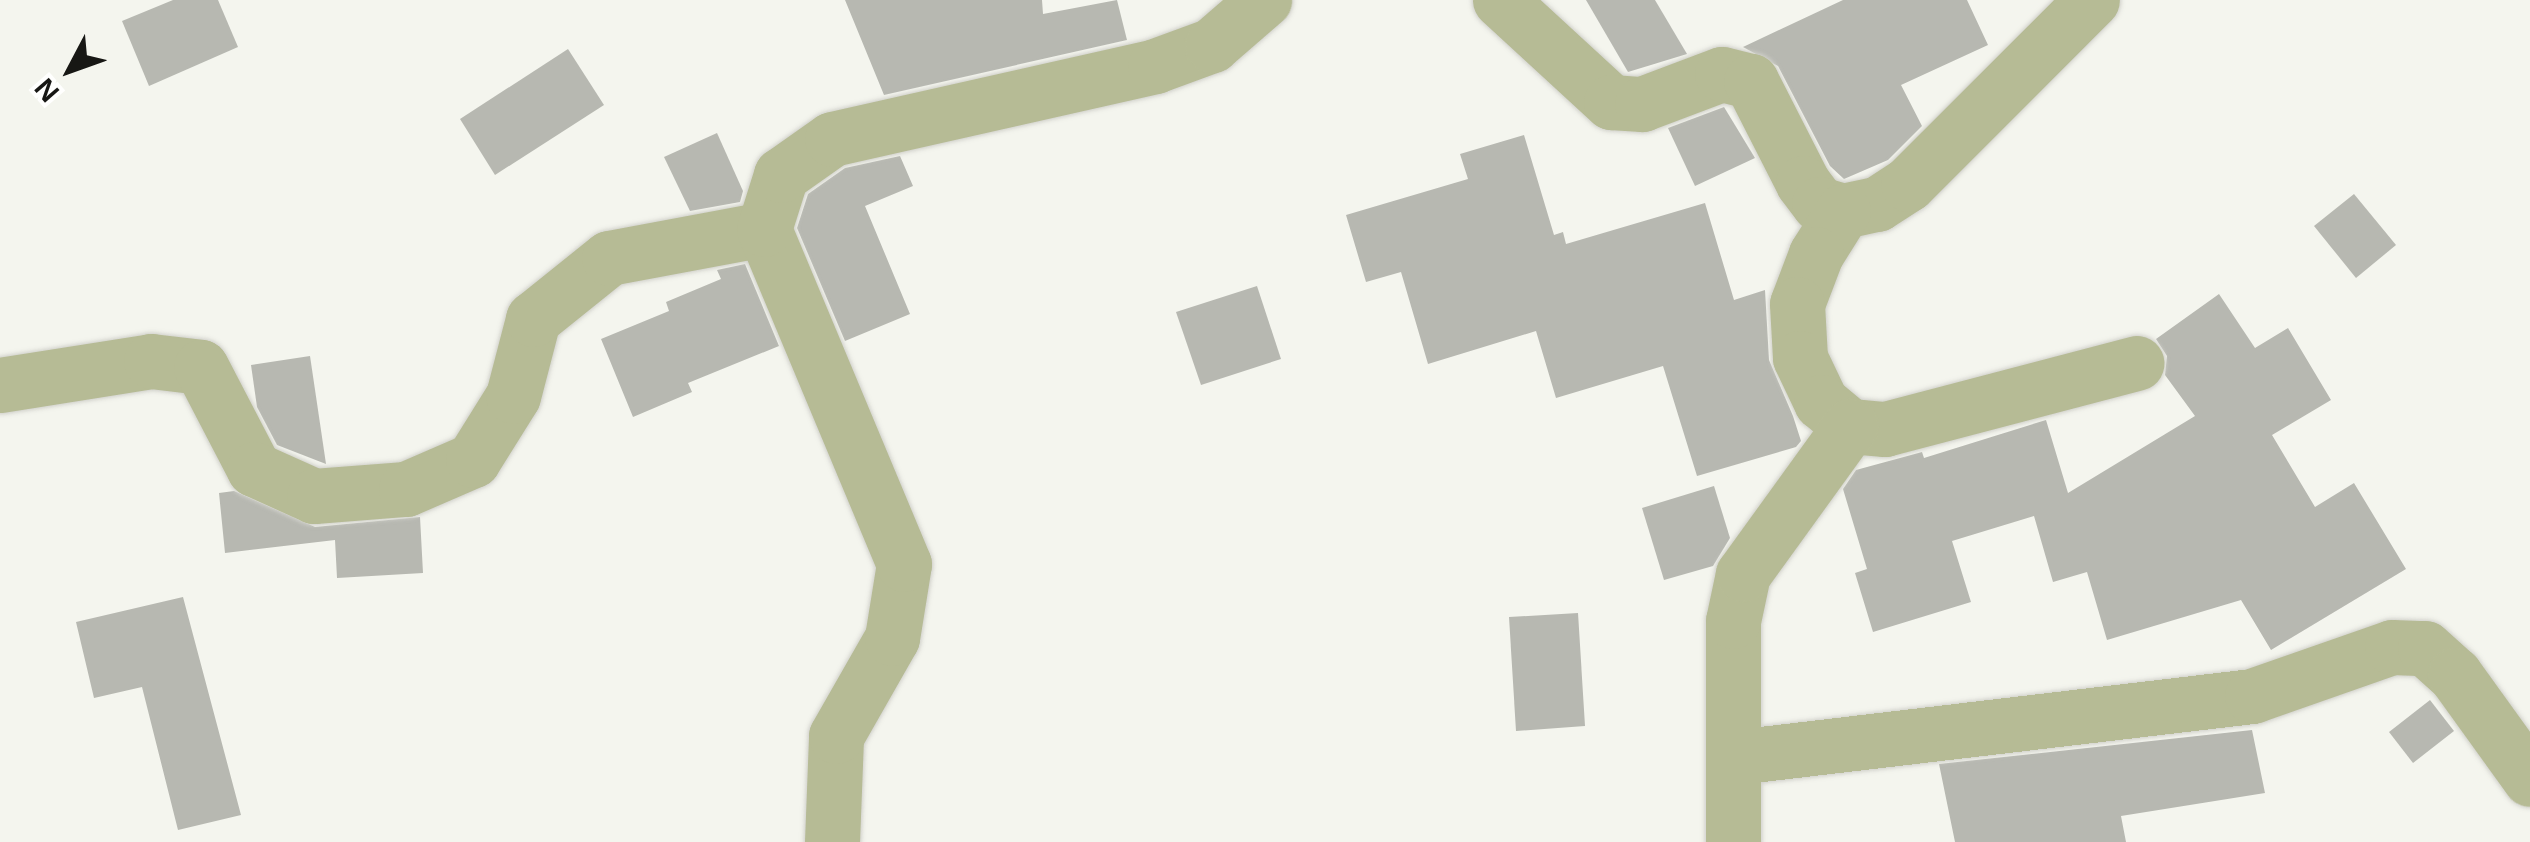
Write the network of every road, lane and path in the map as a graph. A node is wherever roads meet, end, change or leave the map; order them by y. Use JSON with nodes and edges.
{"nodes":[{"id":1,"x":1264,"y":0,"type":"edge"},
{"id":2,"x":1500,"y":0,"type":"edge"},
{"id":3,"x":2092,"y":0,"type":"edge"},
{"id":4,"x":1842,"y":211,"type":"junction"},
{"id":5,"x":764,"y":228,"type":"junction"},
{"id":6,"x":2137,"y":363,"type":"dead end"},
{"id":7,"x":0,"y":385,"type":"edge"},
{"id":8,"x":1850,"y":426,"type":"junction"},
{"id":9,"x":1736,"y":757,"type":"junction"},
{"id":10,"x":2530,"y":778,"type":"edge"},
{"id":11,"x":832,"y":842,"type":"edge"},
{"id":12,"x":1734,"y":842,"type":"edge"}],
"edges":[{"from":1,"to":5,"type":"street"},
{"from":2,"to":4,"type":"street"},
{"from":3,"to":4,"type":"street"},
{"from":4,"to":8,"type":"street"},
{"from":5,"to":7,"type":"street"},
{"from":5,"to":11,"type":"street"},
{"from":6,"to":8,"type":"street"},
{"from":8,"to":9,"type":"street"},
{"from":9,"to":10,"type":"street"},
{"from":9,"to":12,"type":"street"}]}
